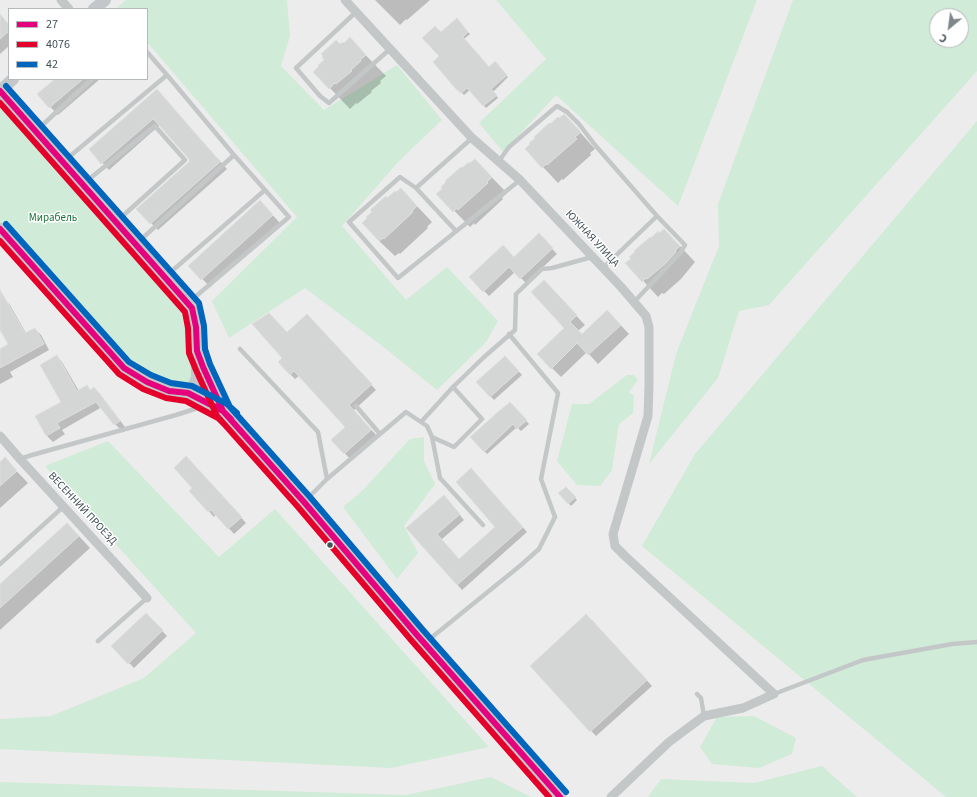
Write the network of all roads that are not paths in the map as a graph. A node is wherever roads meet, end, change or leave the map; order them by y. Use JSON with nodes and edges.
{"nodes":[{"id":1,"x":61,"y":0,"type":"edge"},
{"id":2,"x":345,"y":0,"type":"edge"},
{"id":3,"x":68,"y":8,"type":"edge"},
{"id":4,"x":356,"y":12,"type":"junction"},
{"id":5,"x":390,"y":49,"type":"junction"},
{"id":6,"x":148,"y":53,"type":"edge"},
{"id":7,"x":168,"y":75,"type":"junction"},
{"id":8,"x":12,"y":80,"type":"edge"},
{"id":9,"x":91,"y":80,"type":"edge"},
{"id":10,"x":0,"y":91,"type":"edge"},
{"id":11,"x":36,"y":131,"type":"junction"},
{"id":12,"x":472,"y":138,"type":"junction"},
{"id":13,"x":234,"y":155,"type":"junction"},
{"id":14,"x":499,"y":161,"type":"junction"},
{"id":15,"x":63,"y":162,"type":"junction"},
{"id":16,"x":520,"y":180,"type":"junction"},
{"id":17,"x":83,"y":184,"type":"junction"},
{"id":18,"x":416,"y":188,"type":"junction"},
{"id":19,"x":265,"y":190,"type":"junction"},
{"id":20,"x":657,"y":216,"type":"junction"},
{"id":21,"x":116,"y":222,"type":"junction"},
{"id":22,"x":0,"y":229,"type":"edge"},
{"id":23,"x":456,"y":231,"type":"junction"},
{"id":24,"x":136,"y":244,"type":"junction"},
{"id":25,"x":592,"y":257,"type":"junction"},
{"id":26,"x":603,"y":268,"type":"junction"},
{"id":27,"x":165,"y":277,"type":"junction"},
{"id":28,"x":634,"y":302,"type":"junction"},
{"id":29,"x":188,"y":303,"type":"junction"},
{"id":30,"x":509,"y":334,"type":"junction"},
{"id":31,"x":240,"y":349,"type":"dead end"},
{"id":32,"x":197,"y":351,"type":"junction"},
{"id":33,"x":453,"y":387,"type":"junction"},
{"id":34,"x":188,"y":393,"type":"junction"},
{"id":35,"x":211,"y":404,"type":"junction"},
{"id":36,"x":356,"y":406,"type":"dead end"},
{"id":37,"x":223,"y":411,"type":"junction"},
{"id":38,"x":421,"y":422,"type":"junction"},
{"id":39,"x":380,"y":434,"type":"junction"},
{"id":40,"x":432,"y":437,"type":"junction"},
{"id":41,"x":1,"y":440,"type":"edge"},
{"id":42,"x":20,"y":459,"type":"junction"},
{"id":43,"x":327,"y":479,"type":"junction"},
{"id":44,"x":304,"y":502,"type":"junction"},
{"id":45,"x":63,"y":507,"type":"junction"},
{"id":46,"x":483,"y":525,"type":"dead end"},
{"id":47,"x":0,"y":564,"type":"edge"},
{"id":48,"x":147,"y":598,"type":"joint"},
{"id":49,"x":98,"y":641,"type":"dead end"},
{"id":50,"x":977,"y":642,"type":"edge"},
{"id":51,"x":424,"y":644,"type":"junction"},
{"id":52,"x":697,"y":694,"type":"dead end"},
{"id":53,"x":774,"y":694,"type":"junction"},
{"id":54,"x":704,"y":716,"type":"junction"},
{"id":55,"x":560,"y":797,"type":"edge"},
{"id":56,"x":611,"y":797,"type":"edge"}],
"edges":[{"from":1,"to":3,"type":"street"},
{"from":2,"to":4,"type":"street","name":"ЮЖНАЯ УЛИЦА"},
{"from":4,"to":5,"type":"street","name":"ЮЖНАЯ УЛИЦА"},
{"from":4,"to":5,"type":"lane"},
{"from":5,"to":12,"type":"street","name":"ЮЖНАЯ УЛИЦА"},
{"from":6,"to":7,"type":"lane"},
{"from":7,"to":13,"type":"lane"},
{"from":7,"to":15,"type":"lane"},
{"from":8,"to":10,"type":"street"},
{"from":9,"to":11,"type":"lane"},
{"from":10,"to":11,"type":"street"},
{"from":11,"to":15,"type":"street"},
{"from":12,"to":14,"type":"street","name":"ЮЖНАЯ УЛИЦА"},
{"from":12,"to":18,"type":"lane"},
{"from":13,"to":19,"type":"lane"},
{"from":13,"to":24,"type":"lane"},
{"from":14,"to":16,"type":"street","name":"ЮЖНАЯ УЛИЦА"},
{"from":14,"to":20,"type":"lane"},
{"from":15,"to":17,"type":"street"},
{"from":16,"to":23,"type":"lane"},
{"from":16,"to":25,"type":"street","name":"ЮЖНАЯ УЛИЦА"},
{"from":17,"to":21,"type":"street"},
{"from":17,"to":21,"type":"lane"},
{"from":18,"to":23,"type":"lane"},
{"from":18,"to":23,"type":"lane"},
{"from":19,"to":27,"type":"lane"},
{"from":19,"to":29,"type":"lane"},
{"from":20,"to":26,"type":"lane"},
{"from":20,"to":28,"type":"lane"},
{"from":21,"to":24,"type":"street"},
{"from":22,"to":34,"type":"street"},
{"from":24,"to":27,"type":"street"},
{"from":25,"to":26,"type":"street","name":"ЮЖНАЯ УЛИЦА"},
{"from":25,"to":30,"type":"lane"},
{"from":26,"to":28,"type":"street","name":"ЮЖНАЯ УЛИЦА"},
{"from":27,"to":29,"type":"street"},
{"from":28,"to":53,"type":"street","name":"ЮЖНАЯ УЛИЦА"},
{"from":29,"to":32,"type":"street"},
{"from":30,"to":33,"type":"lane"},
{"from":30,"to":51,"type":"lane"},
{"from":31,"to":43,"type":"lane"},
{"from":32,"to":34,"type":"street"},
{"from":32,"to":37,"type":"street"},
{"from":33,"to":38,"type":"lane"},
{"from":33,"to":40,"type":"lane"},
{"from":34,"to":35,"type":"street"},
{"from":35,"to":37,"type":"street"},
{"from":35,"to":42,"type":"lane"},
{"from":36,"to":39,"type":"lane"},
{"from":37,"to":44,"type":"street"},
{"from":38,"to":39,"type":"lane"},
{"from":38,"to":40,"type":"lane"},
{"from":39,"to":43,"type":"lane"},
{"from":40,"to":46,"type":"lane"},
{"from":41,"to":42,"type":"street","name":"ВЕСЕННИЙ ПРОЕЗД"},
{"from":42,"to":45,"type":"street","name":"ВЕСЕННИЙ ПРОЕЗД"},
{"from":43,"to":44,"type":"lane"},
{"from":44,"to":51,"type":"street"},
{"from":45,"to":47,"type":"lane"},
{"from":45,"to":48,"type":"street","name":"ВЕСЕННИЙ ПРОЕЗД"},
{"from":48,"to":49,"type":"lane"},
{"from":50,"to":53,"type":"lane"},
{"from":51,"to":55,"type":"street"},
{"from":52,"to":54,"type":"lane"},
{"from":53,"to":54,"type":"street"},
{"from":54,"to":56,"type":"street"}]}
